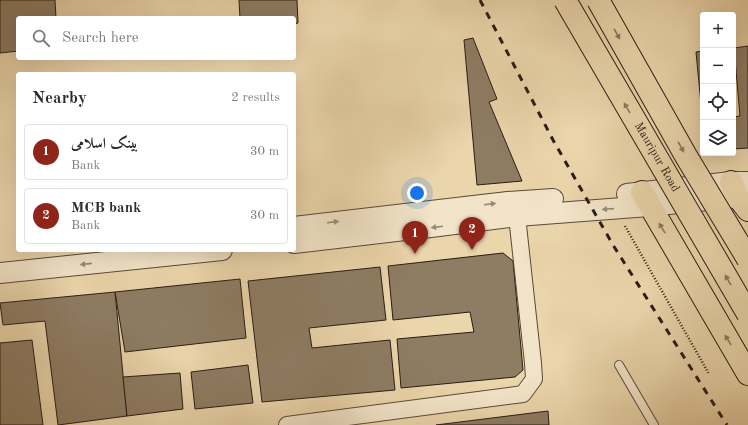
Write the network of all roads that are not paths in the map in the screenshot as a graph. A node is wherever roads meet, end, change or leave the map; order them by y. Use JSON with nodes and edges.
{"nodes":[{"id":1,"x":565,"y":0,"type":"edge"},
{"id":2,"x":598,"y":0,"type":"edge"},
{"id":3,"x":744,"y":189,"type":"edge"},
{"id":4,"x":645,"y":199,"type":"junction"},
{"id":5,"x":517,"y":216,"type":"junction"},
{"id":6,"x":296,"y":227,"type":"edge"},
{"id":7,"x":296,"y":243,"type":"edge"},
{"id":8,"x":72,"y":252,"type":"edge"},
{"id":9,"x":203,"y":252,"type":"edge"},
{"id":10,"x":748,"y":259,"type":"edge"},
{"id":11,"x":0,"y":260,"type":"edge"},
{"id":12,"x":0,"y":273,"type":"edge"},
{"id":13,"x":748,"y":314,"type":"edge"},
{"id":14,"x":619,"y":366,"type":"dead end"},
{"id":15,"x":748,"y":374,"type":"edge"},
{"id":16,"x":287,"y":425,"type":"edge"},
{"id":17,"x":654,"y":425,"type":"edge"}],
"edges":[{"from":13,"to":1,"type":"highway","name":"Mauripur Road","one_way":true,"bridge":true},
{"from":2,"to":10,"type":"highway","one_way":true,"bridge":true},
{"from":3,"to":4,"type":"street"},
{"from":4,"to":5,"type":"street","one_way":true},
{"from":6,"to":4,"type":"street","one_way":true},
{"from":15,"to":4,"type":"highway","one_way":true},
{"from":5,"to":7,"type":"street","one_way":true},
{"from":5,"to":16,"type":"street"},
{"from":8,"to":11,"type":"street"},
{"from":9,"to":12,"type":"street","one_way":true},
{"from":14,"to":17,"type":"lane"}]}
